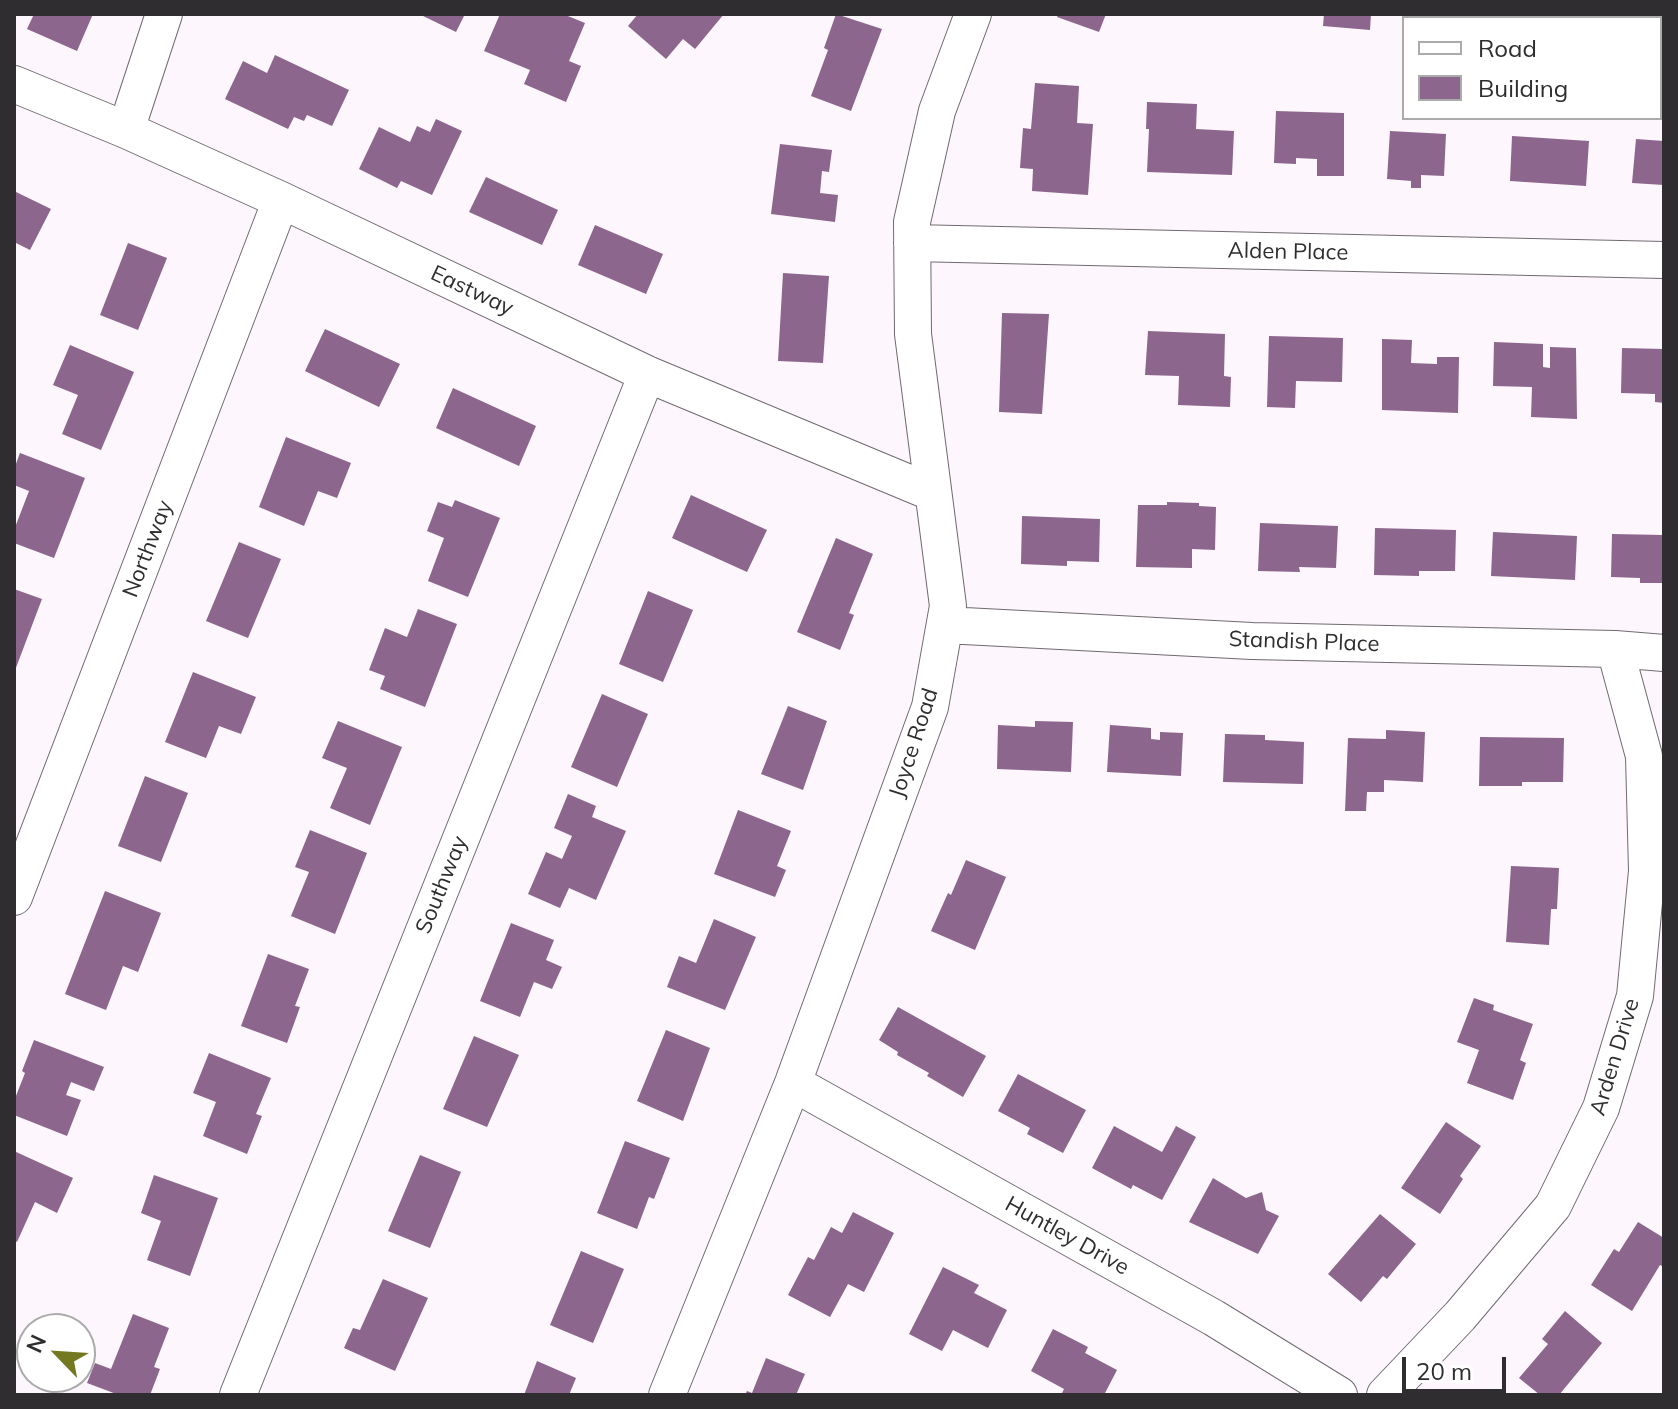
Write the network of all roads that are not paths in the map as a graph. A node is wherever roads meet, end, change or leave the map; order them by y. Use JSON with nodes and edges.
{"nodes":[{"id":1,"x":164,"y":14,"type":"edge"},
{"id":2,"x":973,"y":14,"type":"edge"},
{"id":3,"x":14,"y":84,"type":"edge"},
{"id":4,"x":126,"y":130,"type":"junction"},
{"id":5,"x":281,"y":200,"type":"junction"},
{"id":6,"x":912,"y":243,"type":"junction"},
{"id":7,"x":1664,"y":260,"type":"edge"},
{"id":8,"x":647,"y":374,"type":"junction"},
{"id":9,"x":933,"y":493,"type":"junction"},
{"id":10,"x":945,"y":625,"type":"junction"},
{"id":11,"x":1615,"y":649,"type":"junction"},
{"id":12,"x":1664,"y":653,"type":"edge"},
{"id":13,"x":14,"y":897,"type":"edge"},
{"id":14,"x":793,"y":1083,"type":"junction"},
{"id":15,"x":238,"y":1395,"type":"edge"},
{"id":16,"x":667,"y":1395,"type":"edge"},
{"id":17,"x":1339,"y":1395,"type":"edge"},
{"id":18,"x":1385,"y":1395,"type":"edge"}],
"edges":[{"from":1,"to":4,"type":"street"},
{"from":2,"to":6,"type":"street","name":"Joyce Road"},
{"from":3,"to":4,"type":"street","name":"Eastway"},
{"from":4,"to":5,"type":"street","name":"Eastway"},
{"from":5,"to":8,"type":"street","name":"Eastway"},
{"from":5,"to":13,"type":"street","name":"Northway"},
{"from":6,"to":7,"type":"street","name":"Alden Place"},
{"from":6,"to":9,"type":"street","name":"Joyce Road"},
{"from":8,"to":9,"type":"street","name":"Eastway"},
{"from":8,"to":15,"type":"street","name":"Southway"},
{"from":9,"to":10,"type":"street","name":"Joyce Road"},
{"from":10,"to":11,"type":"street","name":"Standish Place"},
{"from":10,"to":14,"type":"street","name":"Joyce Road"},
{"from":11,"to":12,"type":"street","name":"Standish Place"},
{"from":11,"to":18,"type":"street","name":"Arden Drive"},
{"from":14,"to":16,"type":"street","name":"Joyce Road"},
{"from":14,"to":17,"type":"street","name":"Huntley Drive"}]}
